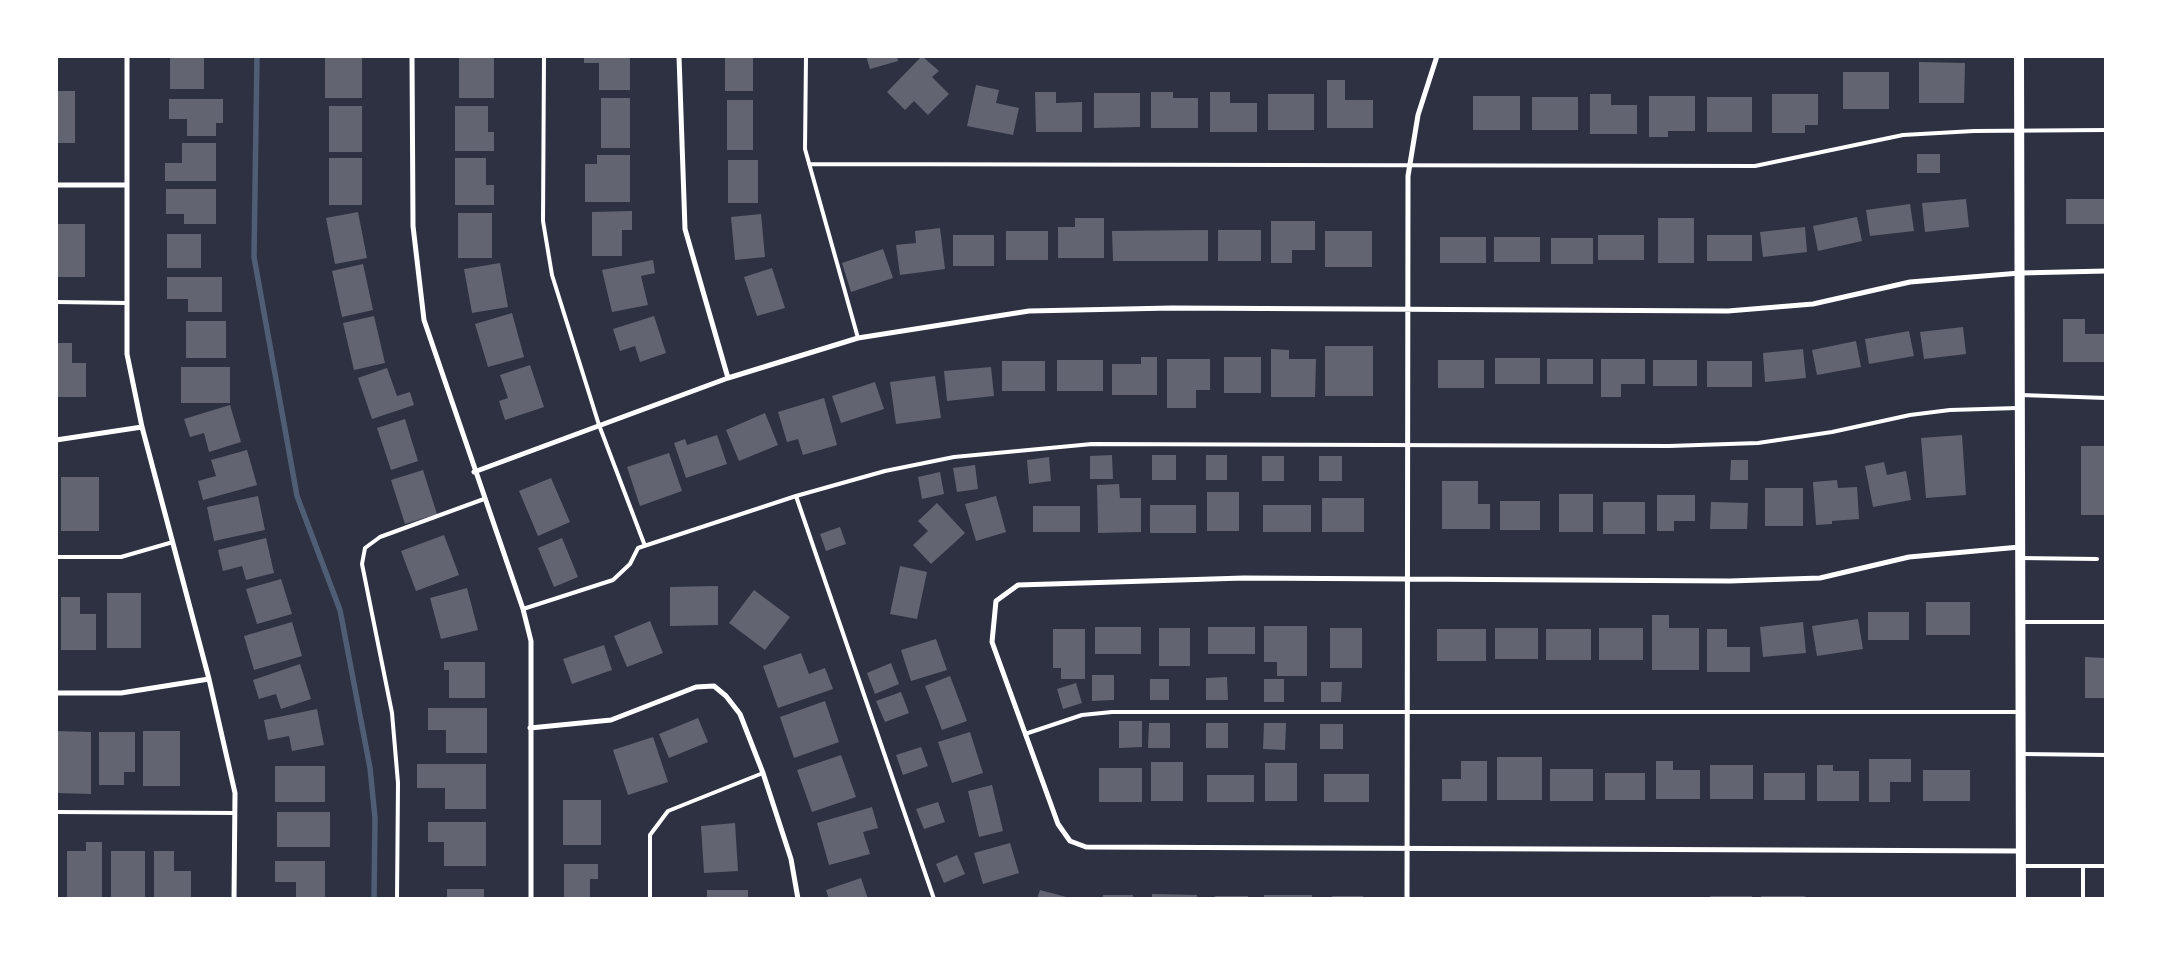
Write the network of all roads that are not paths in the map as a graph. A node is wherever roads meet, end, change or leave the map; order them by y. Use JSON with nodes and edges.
{"nodes":[{"id":1,"x":127,"y":56,"type":"edge"},
{"id":2,"x":412,"y":56,"type":"edge"},
{"id":3,"x":544,"y":56,"type":"edge"},
{"id":4,"x":680,"y":56,"type":"edge"},
{"id":5,"x":806,"y":56,"type":"edge"},
{"id":6,"x":1437,"y":56,"type":"edge"},
{"id":7,"x":2019,"y":56,"type":"edge"},
{"id":8,"x":2106,"y":130,"type":"edge"},
{"id":9,"x":2020,"y":131,"type":"junction"},
{"id":10,"x":809,"y":164,"type":"junction"},
{"id":11,"x":1410,"y":166,"type":"junction"},
{"id":12,"x":56,"y":185,"type":"edge"},
{"id":13,"x":126,"y":185,"type":"junction"},
{"id":14,"x":2106,"y":271,"type":"edge"},
{"id":15,"x":2020,"y":273,"type":"junction"},
{"id":16,"x":56,"y":302,"type":"edge"},
{"id":17,"x":127,"y":302,"type":"junction"},
{"id":18,"x":1408,"y":309,"type":"junction"},
{"id":19,"x":858,"y":338,"type":"junction"},
{"id":20,"x":728,"y":378,"type":"junction"},
{"id":21,"x":2020,"y":396,"type":"junction"},
{"id":22,"x":2106,"y":398,"type":"edge"},
{"id":23,"x":2020,"y":408,"type":"junction"},
{"id":24,"x":600,"y":425,"type":"junction"},
{"id":25,"x":142,"y":427,"type":"junction"},
{"id":26,"x":56,"y":440,"type":"edge"},
{"id":27,"x":1408,"y":445,"type":"junction"},
{"id":28,"x":474,"y":472,"type":"junction"},
{"id":29,"x":796,"y":496,"type":"junction"},
{"id":30,"x":484,"y":499,"type":"junction"},
{"id":31,"x":173,"y":542,"type":"junction"},
{"id":32,"x":645,"y":546,"type":"junction"},
{"id":33,"x":2020,"y":553,"type":"junction"},
{"id":34,"x":56,"y":557,"type":"edge"},
{"id":35,"x":2097,"y":559,"type":"dead end"},
{"id":36,"x":1408,"y":580,"type":"junction"},
{"id":37,"x":523,"y":609,"type":"junction"},
{"id":38,"x":2020,"y":622,"type":"junction"},
{"id":39,"x":2106,"y":622,"type":"edge"},
{"id":40,"x":209,"y":679,"type":"junction"},
{"id":41,"x":56,"y":693,"type":"edge"},
{"id":42,"x":1408,"y":712,"type":"junction"},
{"id":43,"x":2020,"y":712,"type":"junction"},
{"id":44,"x":530,"y":728,"type":"junction"},
{"id":45,"x":1025,"y":734,"type":"junction"},
{"id":46,"x":2020,"y":754,"type":"junction"},
{"id":47,"x":2106,"y":755,"type":"edge"},
{"id":48,"x":763,"y":773,"type":"junction"},
{"id":49,"x":56,"y":812,"type":"edge"},
{"id":50,"x":234,"y":813,"type":"junction"},
{"id":51,"x":1408,"y":848,"type":"junction"},
{"id":52,"x":2020,"y":851,"type":"junction"},
{"id":53,"x":2020,"y":866,"type":"junction"},
{"id":54,"x":2083,"y":866,"type":"junction"},
{"id":55,"x":2106,"y":866,"type":"edge"},
{"id":56,"x":234,"y":899,"type":"edge"},
{"id":57,"x":397,"y":899,"type":"edge"},
{"id":58,"x":531,"y":899,"type":"edge"},
{"id":59,"x":650,"y":899,"type":"edge"},
{"id":60,"x":798,"y":899,"type":"edge"},
{"id":61,"x":934,"y":899,"type":"edge"},
{"id":62,"x":1407,"y":899,"type":"edge"},
{"id":63,"x":2021,"y":899,"type":"edge"},
{"id":64,"x":2083,"y":899,"type":"edge"}],
"edges":[{"from":1,"to":13,"type":"street"},
{"from":2,"to":28,"type":"street"},
{"from":3,"to":24,"type":"lane"},
{"from":4,"to":20,"type":"street"},
{"from":5,"to":10,"type":"lane"},
{"from":6,"to":11,"type":"street"},
{"from":7,"to":9,"type":"main road"},
{"from":8,"to":9,"type":"lane"},
{"from":9,"to":11,"type":"lane"},
{"from":9,"to":15,"type":"main road"},
{"from":10,"to":11,"type":"lane"},
{"from":10,"to":19,"type":"lane"},
{"from":11,"to":18,"type":"street"},
{"from":12,"to":13,"type":"street"},
{"from":13,"to":17,"type":"street"},
{"from":14,"to":15,"type":"street"},
{"from":15,"to":18,"type":"street"},
{"from":15,"to":21,"type":"main road"},
{"from":16,"to":17,"type":"lane"},
{"from":17,"to":25,"type":"street"},
{"from":18,"to":19,"type":"street"},
{"from":18,"to":27,"type":"street"},
{"from":19,"to":20,"type":"street"},
{"from":20,"to":24,"type":"street"},
{"from":21,"to":22,"type":"lane"},
{"from":21,"to":23,"type":"main road"},
{"from":23,"to":27,"type":"lane"},
{"from":23,"to":33,"type":"main road"},
{"from":24,"to":28,"type":"street"},
{"from":24,"to":32,"type":"lane"},
{"from":25,"to":26,"type":"street"},
{"from":25,"to":31,"type":"street"},
{"from":27,"to":29,"type":"lane"},
{"from":27,"to":36,"type":"street"},
{"from":28,"to":30,"type":"street"},
{"from":29,"to":32,"type":"lane"},
{"from":29,"to":61,"type":"lane"},
{"from":30,"to":37,"type":"street"},
{"from":30,"to":57,"type":"lane"},
{"from":31,"to":34,"type":"lane"},
{"from":31,"to":40,"type":"street"},
{"from":32,"to":37,"type":"lane"},
{"from":33,"to":35,"type":"lane"},
{"from":33,"to":36,"type":"street"},
{"from":33,"to":38,"type":"main road"},
{"from":36,"to":42,"type":"street"},
{"from":36,"to":45,"type":"street"},
{"from":37,"to":44,"type":"street"},
{"from":38,"to":39,"type":"lane"},
{"from":38,"to":43,"type":"main road"},
{"from":40,"to":41,"type":"street"},
{"from":40,"to":50,"type":"street"},
{"from":42,"to":43,"type":"lane"},
{"from":42,"to":45,"type":"lane"},
{"from":42,"to":51,"type":"street"},
{"from":43,"to":46,"type":"main road"},
{"from":44,"to":48,"type":"street"},
{"from":44,"to":58,"type":"street"},
{"from":45,"to":51,"type":"street"},
{"from":46,"to":47,"type":"lane"},
{"from":46,"to":52,"type":"main road"},
{"from":48,"to":59,"type":"lane"},
{"from":48,"to":60,"type":"street"},
{"from":49,"to":50,"type":"lane"},
{"from":50,"to":56,"type":"street"},
{"from":51,"to":52,"type":"street"},
{"from":51,"to":62,"type":"street"},
{"from":52,"to":53,"type":"main road"},
{"from":53,"to":54,"type":"lane"},
{"from":53,"to":63,"type":"main road"},
{"from":54,"to":55,"type":"lane"},
{"from":54,"to":64,"type":"lane"}]}
